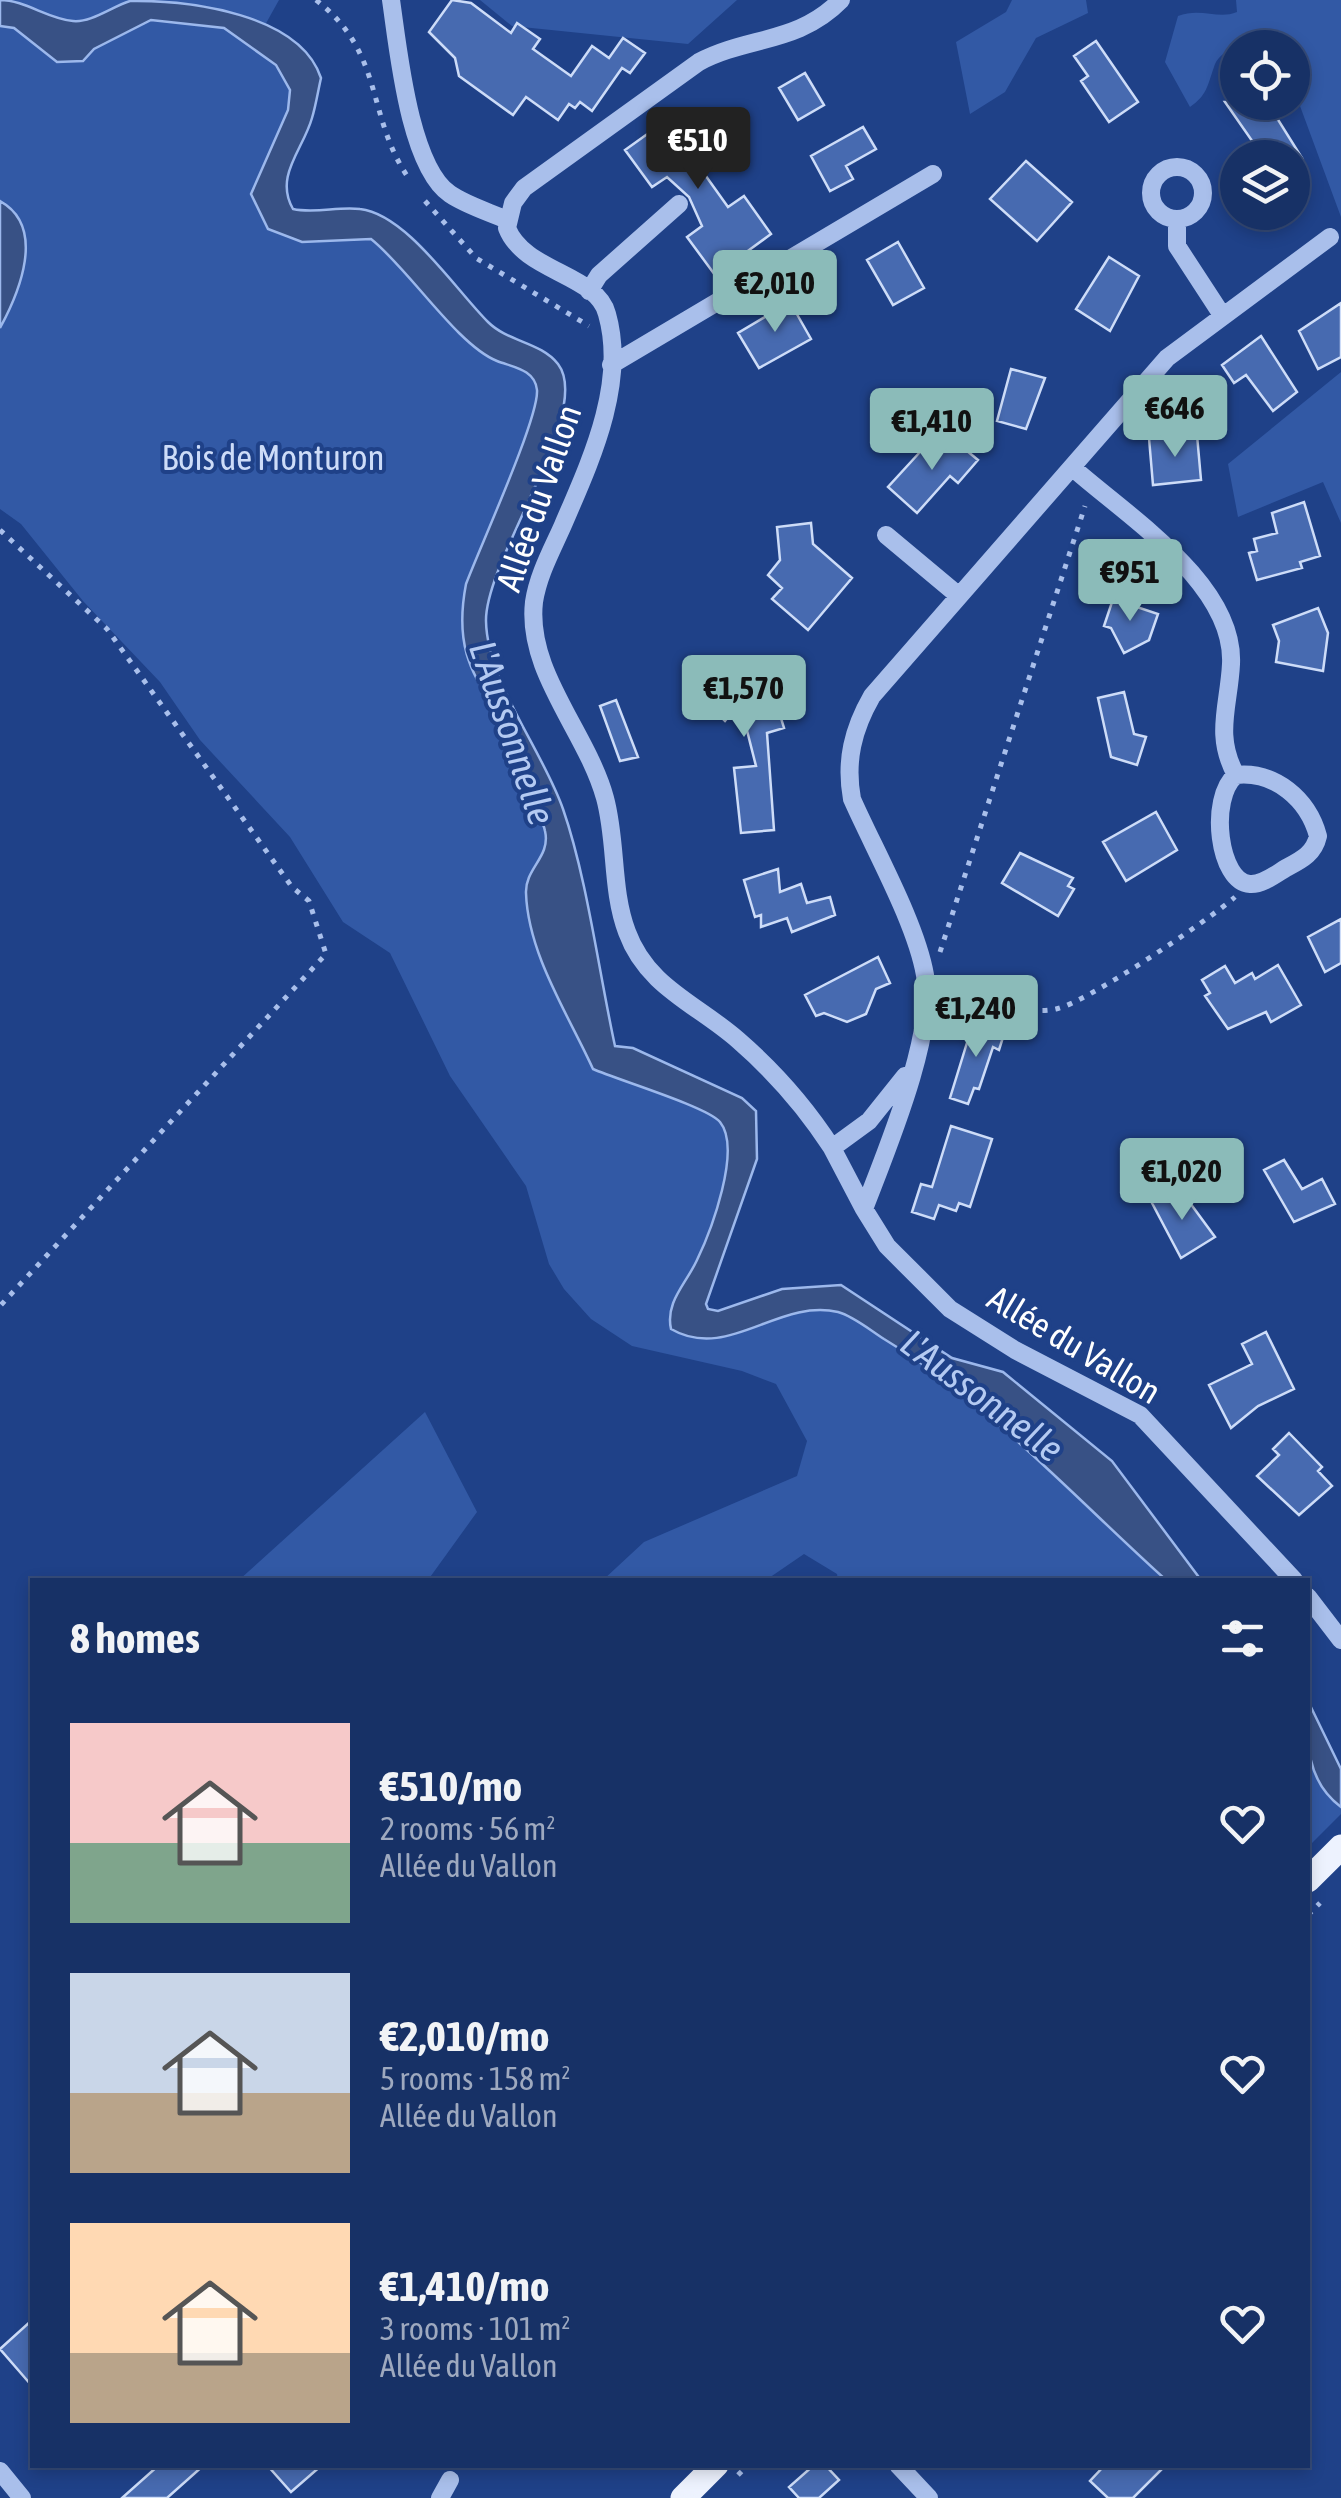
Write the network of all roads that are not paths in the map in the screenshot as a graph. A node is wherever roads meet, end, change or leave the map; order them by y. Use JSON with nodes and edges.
{"nodes":[{"id":1,"x":391,"y":0,"type":"edge"},
{"id":2,"x":842,"y":0,"type":"edge"},
{"id":3,"x":933,"y":174,"type":"dead end"},
{"id":4,"x":680,"y":204,"type":"dead end"},
{"id":5,"x":509,"y":216,"type":"junction"},
{"id":6,"x":1176,"y":220,"type":"dead end"},
{"id":7,"x":1330,"y":236,"type":"dead end"},
{"id":8,"x":589,"y":292,"type":"junction"},
{"id":9,"x":1222,"y":314,"type":"junction"},
{"id":10,"x":611,"y":365,"type":"junction"},
{"id":11,"x":1073,"y":468,"type":"junction"},
{"id":12,"x":886,"y":535,"type":"dead end"},
{"id":13,"x":959,"y":596,"type":"junction"},
{"id":14,"x":1236,"y":775,"type":"junction"},
{"id":15,"x":912,"y":1068,"type":"junction"},
{"id":16,"x":832,"y":1148,"type":"junction"},
{"id":17,"x":864,"y":1210,"type":"junction"},
{"id":18,"x":1292,"y":1578,"type":"edge"},
{"id":19,"x":1310,"y":1599,"type":"edge"},
{"id":20,"x":1341,"y":1640,"type":"edge"},
{"id":21,"x":1341,"y":1847,"type":"edge"},
{"id":22,"x":1310,"y":1878,"type":"edge"},
{"id":23,"x":713,"y":2468,"type":"edge"},
{"id":24,"x":901,"y":2468,"type":"edge"},
{"id":25,"x":0,"y":2471,"type":"edge"},
{"id":26,"x":450,"y":2480,"type":"dead end"},
{"id":27,"x":22,"y":2498,"type":"edge"},
{"id":28,"x":440,"y":2498,"type":"edge"},
{"id":29,"x":683,"y":2498,"type":"edge"},
{"id":30,"x":929,"y":2498,"type":"edge"}],
"edges":[{"from":1,"to":5,"type":"street"},
{"from":2,"to":5,"type":"street"},
{"from":3,"to":10,"type":"street","name":"Allée du Vallon"},
{"from":4,"to":8,"type":"street"},
{"from":5,"to":8,"type":"street"},
{"from":6,"to":9,"type":"street"},
{"from":7,"to":9,"type":"street"},
{"from":8,"to":10,"type":"street","name":"Allée du Vallon"},
{"from":9,"to":11,"type":"street"},
{"from":10,"to":16,"type":"street","name":"Allée du Vallon"},
{"from":11,"to":13,"type":"street"},
{"from":11,"to":14,"type":"street"},
{"from":12,"to":13,"type":"street"},
{"from":13,"to":15,"type":"street"},
{"from":14,"to":14,"type":"street"},
{"from":15,"to":16,"type":"street"},
{"from":15,"to":17,"type":"street"},
{"from":16,"to":17,"type":"street","name":"Allée du Vallon"},
{"from":17,"to":18,"type":"street","name":"Allée du Vallon"},
{"from":19,"to":20,"type":"street"},
{"from":21,"to":22,"type":"main road"},
{"from":23,"to":29,"type":"main road"},
{"from":24,"to":30,"type":"street"},
{"from":25,"to":27,"type":"street"},
{"from":26,"to":28,"type":"street"}]}
